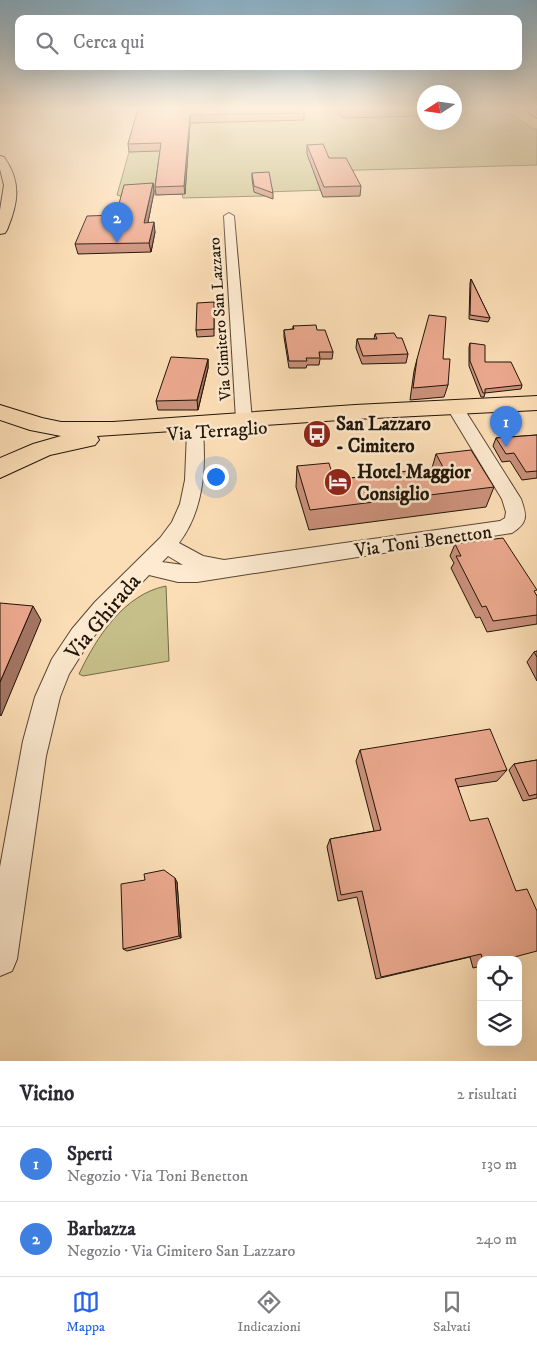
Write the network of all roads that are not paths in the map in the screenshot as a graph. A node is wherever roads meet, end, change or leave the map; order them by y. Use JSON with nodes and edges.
{"nodes":[{"id":1,"x":0,"y":160,"type":"edge"},
{"id":2,"x":229,"y":216,"type":"dead end"},
{"id":3,"x":0,"y":230,"type":"edge"},
{"id":4,"x":537,"y":403,"type":"edge"},
{"id":5,"x":447,"y":409,"type":"junction"},
{"id":6,"x":0,"y":412,"type":"edge"},
{"id":7,"x":244,"y":420,"type":"junction"},
{"id":8,"x":195,"y":432,"type":"junction"},
{"id":9,"x":0,"y":469,"type":"edge"},
{"id":10,"x":165,"y":545,"type":"junction"},
{"id":11,"x":144,"y":566,"type":"junction"},
{"id":12,"x":232,"y":567,"type":"junction"},
{"id":13,"x":0,"y":959,"type":"edge"}],
"edges":[{"from":1,"to":3,"type":"main road"},
{"from":2,"to":7,"type":"street","name":"Via Cimitero San Lazzaro"},
{"from":4,"to":5,"type":"main road","name":"Via Terraglio"},
{"from":5,"to":7,"type":"main road","name":"Via Terraglio"},
{"from":5,"to":8,"type":"main road","name":"Via Terraglio"},
{"from":5,"to":12,"type":"street","name":"Via Toni Benetton"},
{"from":6,"to":7,"type":"main road","name":"Via Terraglio"},
{"from":8,"to":9,"type":"main road","name":"Via Terraglio"},
{"from":8,"to":10,"type":"street","name":"Via Ghirada"},
{"from":10,"to":11,"type":"street","name":"Via Ghirada"},
{"from":10,"to":12,"type":"street","name":"Via Toni Benetton"},
{"from":11,"to":12,"type":"street","name":"Via Toni Benetton"},
{"from":11,"to":13,"type":"street","name":"Via Ghirada"}]}
